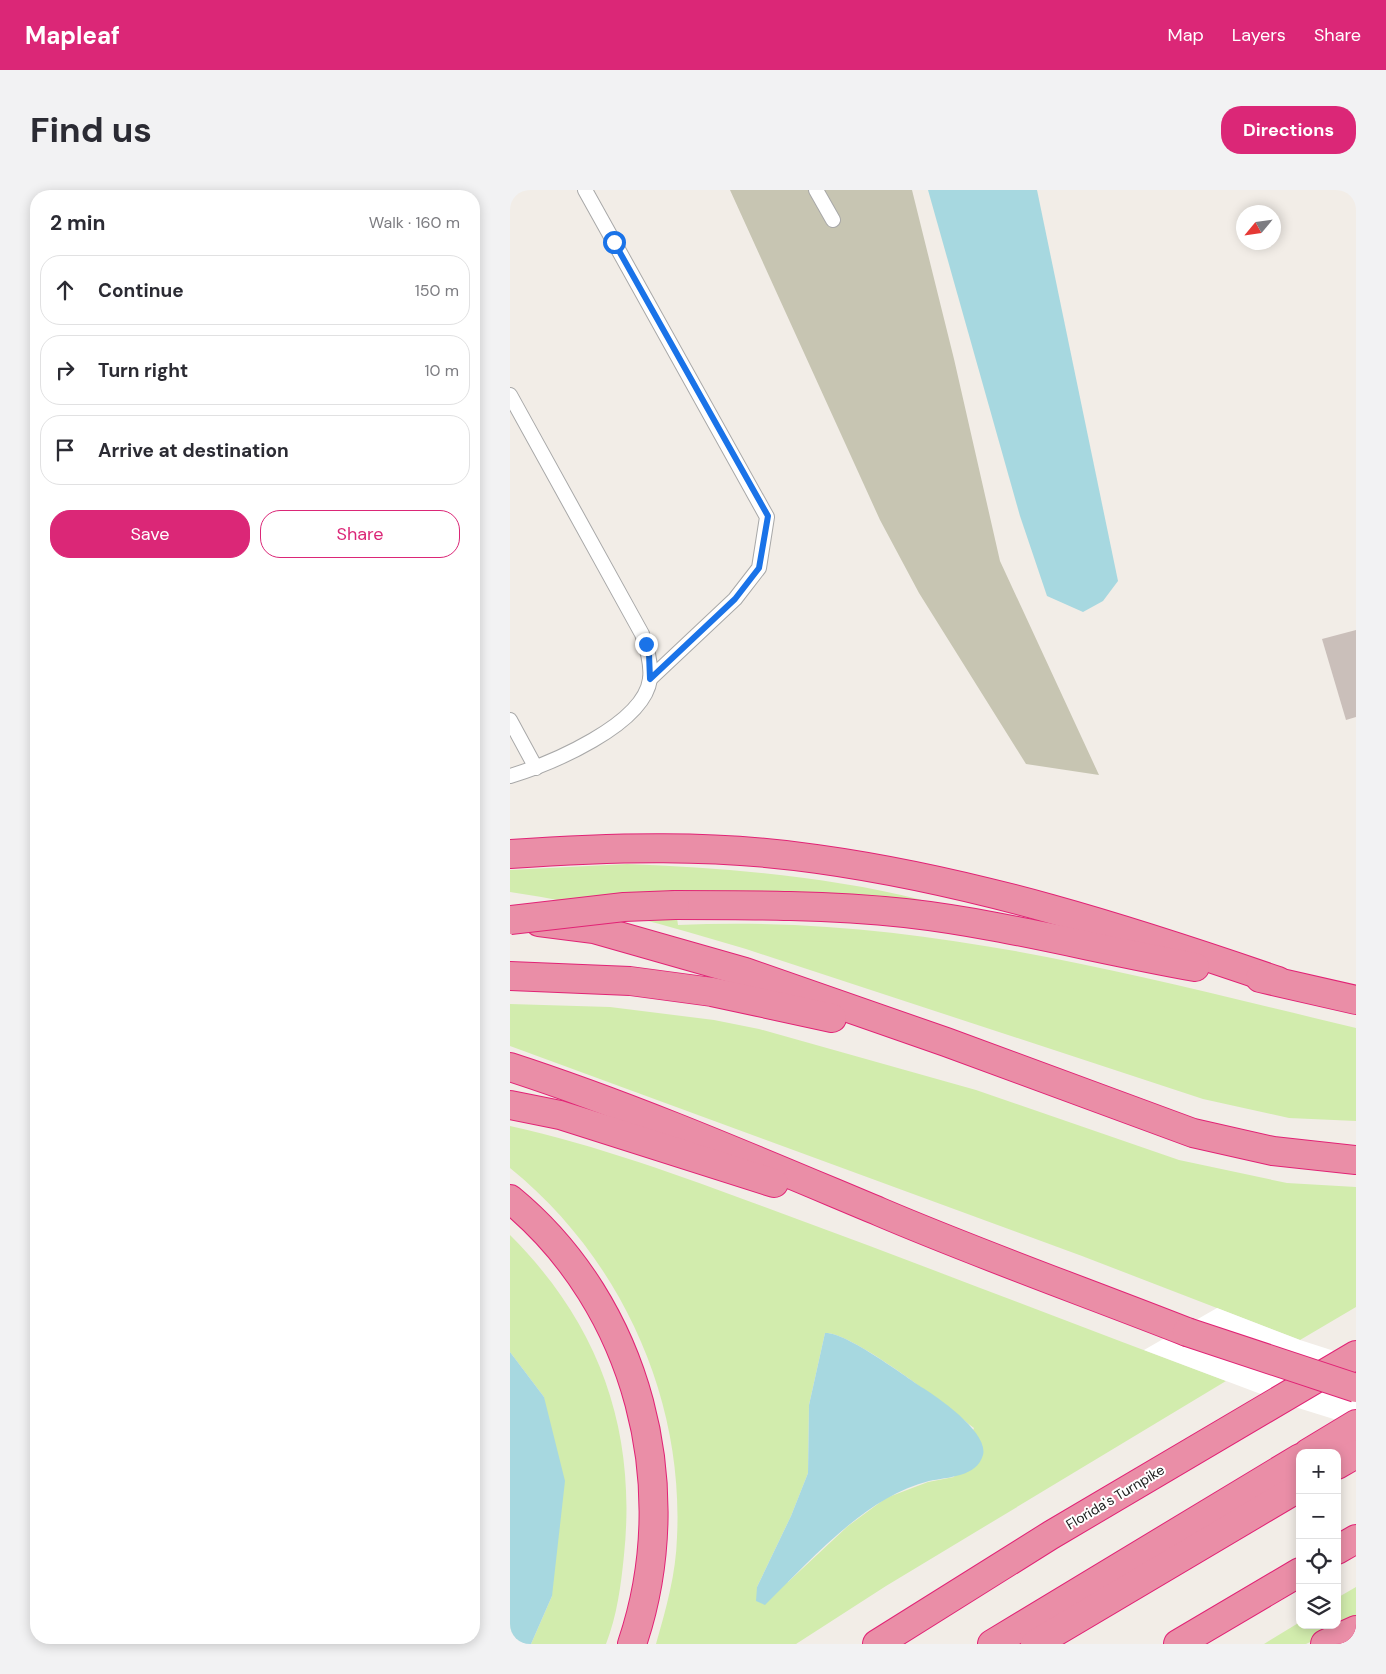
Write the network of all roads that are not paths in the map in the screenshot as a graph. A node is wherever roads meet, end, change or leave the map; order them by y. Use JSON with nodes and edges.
{"nodes":[{"id":1,"x":585,"y":190,"type":"edge"},
{"id":2,"x":816,"y":190,"type":"edge"},
{"id":3,"x":832,"y":220,"type":"dead end"},
{"id":4,"x":510,"y":394,"type":"edge"},
{"id":5,"x":650,"y":679,"type":"junction"},
{"id":6,"x":510,"y":720,"type":"edge"},
{"id":7,"x":536,"y":768,"type":"junction"},
{"id":8,"x":510,"y":776,"type":"edge"},
{"id":9,"x":510,"y":854,"type":"edge"},
{"id":10,"x":510,"y":919,"type":"edge"},
{"id":11,"x":510,"y":976,"type":"edge"},
{"id":12,"x":1278,"y":981,"type":"junction"},
{"id":13,"x":1356,"y":1000,"type":"edge"},
{"id":14,"x":946,"y":1042,"type":"junction"},
{"id":15,"x":510,"y":1067,"type":"edge"},
{"id":16,"x":510,"y":1105,"type":"edge"},
{"id":17,"x":1356,"y":1160,"type":"edge"},
{"id":18,"x":510,"y":1199,"type":"edge"},
{"id":19,"x":882,"y":1213,"type":"junction"},
{"id":20,"x":1356,"y":1354,"type":"edge"},
{"id":21,"x":1356,"y":1388,"type":"edge"},
{"id":22,"x":1356,"y":1424,"type":"edge"},
{"id":23,"x":1315,"y":1449,"type":"edge"},
{"id":24,"x":1356,"y":1454,"type":"edge"},
{"id":25,"x":1296,"y":1460,"type":"edge"},
{"id":26,"x":1341,"y":1463,"type":"edge"},
{"id":27,"x":1296,"y":1489,"type":"edge"},
{"id":28,"x":1356,"y":1539,"type":"edge"},
{"id":29,"x":1341,"y":1548,"type":"edge"},
{"id":30,"x":1296,"y":1574,"type":"edge"},
{"id":31,"x":1356,"y":1630,"type":"edge"},
{"id":32,"x":632,"y":1644,"type":"edge"},
{"id":33,"x":877,"y":1644,"type":"edge"},
{"id":34,"x":992,"y":1644,"type":"edge"},
{"id":35,"x":1035,"y":1644,"type":"edge"},
{"id":36,"x":1178,"y":1644,"type":"edge"},
{"id":37,"x":1325,"y":1644,"type":"edge"}],
"edges":[{"from":1,"to":5,"type":"lane"},
{"from":2,"to":3,"type":"lane"},
{"from":4,"to":5,"type":"lane"},
{"from":5,"to":7,"type":"lane"},
{"from":6,"to":7,"type":"lane"},
{"from":7,"to":8,"type":"lane"},
{"from":9,"to":12,"type":"highway"},
{"from":10,"to":12,"type":"highway","bridge":true},
{"from":10,"to":14,"type":"highway"},
{"from":11,"to":14,"type":"highway"},
{"from":12,"to":13,"type":"highway"},
{"from":14,"to":17,"type":"highway"},
{"from":15,"to":19,"type":"highway"},
{"from":16,"to":19,"type":"highway"},
{"from":18,"to":32,"type":"highway"},
{"from":19,"to":21,"type":"highway","bridge":true},
{"from":20,"to":33,"type":"highway","name":"Florida's Turnpike"},
{"from":22,"to":23,"type":"highway"},
{"from":24,"to":26,"type":"highway"},
{"from":25,"to":34,"type":"highway"},
{"from":27,"to":35,"type":"highway"},
{"from":28,"to":29,"type":"highway"},
{"from":30,"to":36,"type":"highway"},
{"from":31,"to":37,"type":"highway"}]}
